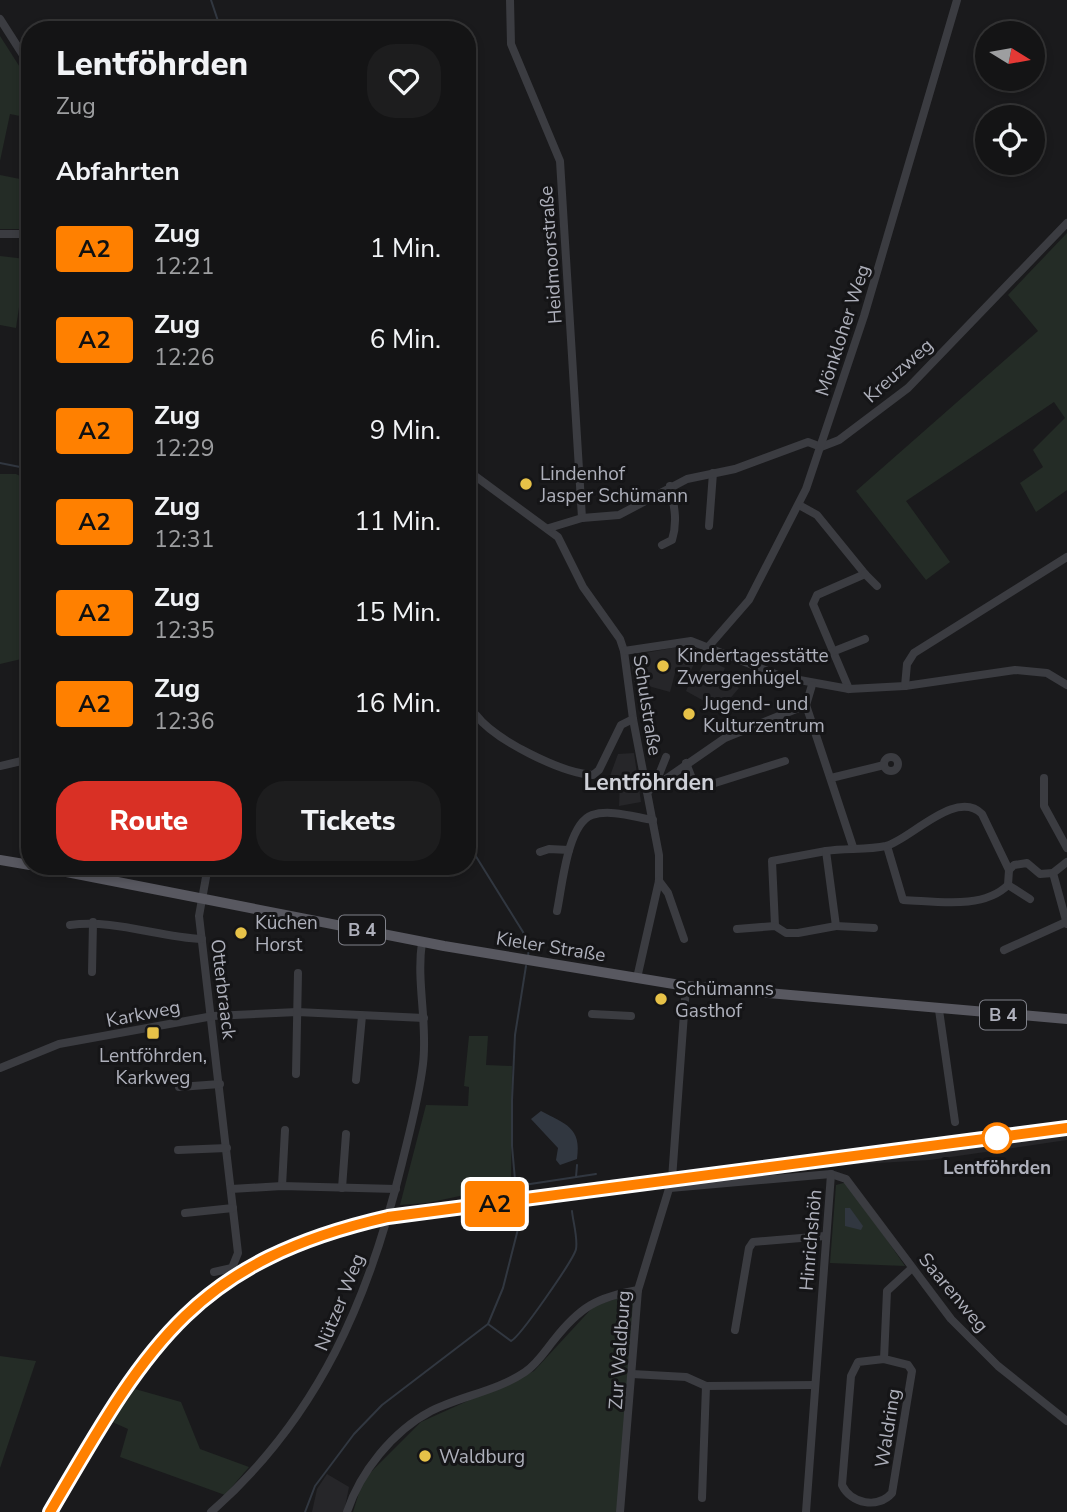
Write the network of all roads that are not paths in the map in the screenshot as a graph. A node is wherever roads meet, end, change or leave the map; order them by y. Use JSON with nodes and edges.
{"nodes":[{"id":1,"x":510,"y":0,"type":"edge"},
{"id":2,"x":957,"y":0,"type":"edge"},
{"id":3,"x":0,"y":19,"type":"edge"},
{"id":4,"x":21,"y":52,"type":"edge"},
{"id":5,"x":1067,"y":223,"type":"edge"},
{"id":6,"x":0,"y":234,"type":"edge"},
{"id":7,"x":21,"y":234,"type":"edge"},
{"id":8,"x":821,"y":447,"type":"junction"},
{"id":9,"x":713,"y":473,"type":"junction"},
{"id":10,"x":476,"y":479,"type":"edge"},
{"id":11,"x":670,"y":486,"type":"junction"},
{"id":12,"x":799,"y":505,"type":"junction"},
{"id":13,"x":583,"y":518,"type":"junction"},
{"id":14,"x":709,"y":526,"type":"dead end"},
{"id":15,"x":549,"y":528,"type":"junction"},
{"id":16,"x":662,"y":545,"type":"dead end"},
{"id":17,"x":1067,"y":557,"type":"edge"},
{"id":18,"x":865,"y":575,"type":"junction"},
{"id":19,"x":877,"y":586,"type":"dead end"},
{"id":20,"x":865,"y":639,"type":"dead end"},
{"id":21,"x":709,"y":646,"type":"junction"},
{"id":22,"x":624,"y":651,"type":"junction"},
{"id":23,"x":832,"y":652,"type":"junction"},
{"id":24,"x":812,"y":685,"type":"junction"},
{"id":25,"x":1067,"y":685,"type":"edge"},
{"id":26,"x":905,"y":686,"type":"junction"},
{"id":27,"x":849,"y":689,"type":"junction"},
{"id":28,"x":806,"y":705,"type":"junction"},
{"id":29,"x":476,"y":715,"type":"dead end"},
{"id":30,"x":633,"y":719,"type":"junction"},
{"id":31,"x":666,"y":757,"type":"dead end"},
{"id":32,"x":21,"y":761,"type":"edge"},
{"id":33,"x":785,"y":761,"type":"dead end"},
{"id":34,"x":686,"y":763,"type":"junction"},
{"id":35,"x":884,"y":765,"type":"dead end"},
{"id":36,"x":0,"y":766,"type":"edge"},
{"id":37,"x":831,"y":778,"type":"junction"},
{"id":38,"x":1044,"y":778,"type":"dead end"},
{"id":39,"x":650,"y":790,"type":"junction"},
{"id":40,"x":653,"y":820,"type":"junction"},
{"id":41,"x":887,"y":846,"type":"junction"},
{"id":42,"x":853,"y":847,"type":"junction"},
{"id":43,"x":1067,"y":848,"type":"edge"},
{"id":44,"x":569,"y":850,"type":"junction"},
{"id":45,"x":826,"y":851,"type":"junction"},
{"id":46,"x":540,"y":852,"type":"dead end"},
{"id":47,"x":0,"y":860,"type":"edge"},
{"id":48,"x":1067,"y":862,"type":"edge"},
{"id":49,"x":21,"y":864,"type":"edge"},
{"id":50,"x":1009,"y":870,"type":"junction"},
{"id":51,"x":1053,"y":873,"type":"junction"},
{"id":52,"x":110,"y":875,"type":"edge"},
{"id":53,"x":206,"y":875,"type":"edge"},
{"id":54,"x":659,"y":881,"type":"junction"},
{"id":55,"x":1008,"y":885,"type":"junction"},
{"id":56,"x":202,"y":898,"type":"junction"},
{"id":57,"x":1030,"y":899,"type":"dead end"},
{"id":58,"x":557,"y":911,"type":"dead end"},
{"id":59,"x":93,"y":922,"type":"junction"},
{"id":60,"x":1067,"y":923,"type":"edge"},
{"id":61,"x":70,"y":925,"type":"dead end"},
{"id":62,"x":775,"y":926,"type":"junction"},
{"id":63,"x":836,"y":926,"type":"junction"},
{"id":64,"x":874,"y":928,"type":"dead end"},
{"id":65,"x":737,"y":929,"type":"dead end"},
{"id":66,"x":202,"y":939,"type":"junction"},
{"id":67,"x":684,"y":939,"type":"dead end"},
{"id":68,"x":422,"y":942,"type":"junction"},
{"id":69,"x":1004,"y":950,"type":"dead end"},
{"id":70,"x":92,"y":972,"type":"dead end"},
{"id":71,"x":298,"y":973,"type":"dead end"},
{"id":72,"x":637,"y":978,"type":"junction"},
{"id":73,"x":686,"y":986,"type":"junction"},
{"id":74,"x":939,"y":1010,"type":"junction"},
{"id":75,"x":297,"y":1012,"type":"junction"},
{"id":76,"x":592,"y":1014,"type":"dead end"},
{"id":77,"x":213,"y":1016,"type":"junction"},
{"id":78,"x":362,"y":1016,"type":"junction"},
{"id":79,"x":631,"y":1016,"type":"dead end"},
{"id":80,"x":424,"y":1018,"type":"junction"},
{"id":81,"x":1067,"y":1019,"type":"edge"},
{"id":82,"x":0,"y":1068,"type":"edge"},
{"id":83,"x":296,"y":1074,"type":"dead end"},
{"id":84,"x":356,"y":1080,"type":"dead end"},
{"id":85,"x":219,"y":1084,"type":"junction"},
{"id":86,"x":179,"y":1087,"type":"dead end"},
{"id":87,"x":955,"y":1122,"type":"dead end"},
{"id":88,"x":285,"y":1130,"type":"dead end"},
{"id":89,"x":346,"y":1134,"type":"dead end"},
{"id":90,"x":227,"y":1147,"type":"junction"},
{"id":91,"x":178,"y":1150,"type":"dead end"},
{"id":92,"x":831,"y":1174,"type":"junction"},
{"id":93,"x":282,"y":1186,"type":"junction"},
{"id":94,"x":342,"y":1188,"type":"junction"},
{"id":95,"x":670,"y":1188,"type":"junction"},
{"id":96,"x":231,"y":1189,"type":"junction"},
{"id":97,"x":396,"y":1189,"type":"junction"},
{"id":98,"x":233,"y":1208,"type":"junction"},
{"id":99,"x":185,"y":1213,"type":"dead end"},
{"id":100,"x":825,"y":1236,"type":"junction"},
{"id":101,"x":912,"y":1268,"type":"junction"},
{"id":102,"x":214,"y":1272,"type":"dead end"},
{"id":103,"x":638,"y":1290,"type":"junction"},
{"id":104,"x":735,"y":1330,"type":"dead end"},
{"id":105,"x":884,"y":1359,"type":"junction"},
{"id":106,"x":632,"y":1374,"type":"junction"},
{"id":107,"x":815,"y":1385,"type":"junction"},
{"id":108,"x":705,"y":1386,"type":"junction"},
{"id":109,"x":1067,"y":1421,"type":"edge"},
{"id":110,"x":702,"y":1498,"type":"dead end"},
{"id":111,"x":867,"y":1507,"type":"edge"},
{"id":112,"x":211,"y":1512,"type":"edge"},
{"id":113,"x":347,"y":1512,"type":"edge"},
{"id":114,"x":620,"y":1512,"type":"edge"},
{"id":115,"x":806,"y":1512,"type":"edge"}],
"edges":[{"from":1,"to":13,"type":"street","name":"Heidmoorstraße"},
{"from":2,"to":8,"type":"street","name":"Mönkloher Weg"},
{"from":3,"to":4,"type":"street"},
{"from":5,"to":8,"type":"street","name":"Kreuzweg"},
{"from":6,"to":7,"type":"street"},
{"from":8,"to":9,"type":"street","name":"Kreuzweg"},
{"from":8,"to":12,"type":"street","name":"Mönkloher Weg"},
{"from":9,"to":11,"type":"street","name":"Kreuzweg"},
{"from":9,"to":14,"type":"street"},
{"from":10,"to":15,"type":"street","name":"Schulstraße"},
{"from":11,"to":13,"type":"street","name":"Kreuzweg"},
{"from":11,"to":16,"type":"street"},
{"from":12,"to":18,"type":"street"},
{"from":12,"to":21,"type":"street","name":"Mönkloher Weg"},
{"from":13,"to":15,"type":"street","name":"Kreuzweg"},
{"from":15,"to":22,"type":"street","name":"Schulstraße"},
{"from":17,"to":26,"type":"street"},
{"from":18,"to":19,"type":"street"},
{"from":18,"to":23,"type":"street"},
{"from":20,"to":23,"type":"street"},
{"from":21,"to":22,"type":"street"},
{"from":21,"to":24,"type":"street"},
{"from":22,"to":30,"type":"street","name":"Schulstraße"},
{"from":23,"to":27,"type":"street"},
{"from":24,"to":27,"type":"street"},
{"from":24,"to":28,"type":"street"},
{"from":25,"to":26,"type":"street"},
{"from":26,"to":27,"type":"street"},
{"from":28,"to":34,"type":"street"},
{"from":28,"to":37,"type":"street"},
{"from":29,"to":30,"type":"street"},
{"from":30,"to":39,"type":"street","name":"Schulstraße"},
{"from":31,"to":39,"type":"street"},
{"from":32,"to":36,"type":"street"},
{"from":33,"to":34,"type":"street"},
{"from":34,"to":39,"type":"street"},
{"from":35,"to":37,"type":"street"},
{"from":37,"to":42,"type":"street"},
{"from":38,"to":43,"type":"street"},
{"from":39,"to":40,"type":"street","name":"Schulstraße"},
{"from":40,"to":44,"type":"street"},
{"from":40,"to":54,"type":"street","name":"Schulstraße"},
{"from":41,"to":42,"type":"street"},
{"from":41,"to":50,"type":"street"},
{"from":41,"to":55,"type":"street"},
{"from":42,"to":45,"type":"street"},
{"from":44,"to":46,"type":"street"},
{"from":44,"to":58,"type":"street"},
{"from":45,"to":62,"type":"street"},
{"from":45,"to":63,"type":"street"},
{"from":47,"to":49,"type":"main road"},
{"from":48,"to":51,"type":"street"},
{"from":50,"to":51,"type":"street"},
{"from":50,"to":55,"type":"street"},
{"from":51,"to":60,"type":"street"},
{"from":52,"to":56,"type":"main road","name":"Kieler Straße","number":"B 4"},
{"from":53,"to":56,"type":"street","name":"Otterbraack"},
{"from":54,"to":67,"type":"street","name":"Schulstraße"},
{"from":54,"to":72,"type":"street","name":"Schulstraße"},
{"from":55,"to":57,"type":"street"},
{"from":56,"to":66,"type":"street","name":"Otterbraack"},
{"from":56,"to":68,"type":"main road","name":"Kieler Straße","number":"B 4"},
{"from":59,"to":61,"type":"street"},
{"from":59,"to":66,"type":"street"},
{"from":59,"to":70,"type":"street"},
{"from":60,"to":69,"type":"street"},
{"from":62,"to":63,"type":"street"},
{"from":62,"to":65,"type":"street"},
{"from":63,"to":64,"type":"street"},
{"from":66,"to":77,"type":"street","name":"Otterbraack"},
{"from":68,"to":72,"type":"main road","name":"Kieler Straße","number":"B 4"},
{"from":68,"to":80,"type":"street","name":"Nützer Weg"},
{"from":71,"to":75,"type":"street"},
{"from":72,"to":73,"type":"main road","name":"Kieler Straße","number":"B 4"},
{"from":73,"to":74,"type":"main road","name":"Kieler Straße","number":"B 4"},
{"from":73,"to":95,"type":"street","name":"Zur Waldburg"},
{"from":74,"to":81,"type":"main road","name":"Kieler Straße","number":"B 4"},
{"from":74,"to":87,"type":"street"},
{"from":75,"to":77,"type":"street","name":"Karkweg"},
{"from":75,"to":78,"type":"street","name":"Karkweg"},
{"from":75,"to":83,"type":"street"},
{"from":76,"to":79,"type":"street"},
{"from":77,"to":82,"type":"street","name":"Karkweg"},
{"from":77,"to":85,"type":"street","name":"Otterbraack"},
{"from":78,"to":80,"type":"street","name":"Karkweg"},
{"from":78,"to":84,"type":"street"},
{"from":80,"to":97,"type":"street","name":"Nützer Weg"},
{"from":85,"to":86,"type":"street"},
{"from":85,"to":90,"type":"street","name":"Otterbraack"},
{"from":88,"to":93,"type":"street"},
{"from":89,"to":94,"type":"street"},
{"from":90,"to":91,"type":"street"},
{"from":90,"to":96,"type":"street","name":"Otterbraack"},
{"from":92,"to":95,"type":"street","name":"Hinrichshöh"},
{"from":92,"to":100,"type":"street","name":"Hinrichshöh"},
{"from":92,"to":101,"type":"street","name":"Saarenweg"},
{"from":93,"to":94,"type":"street"},
{"from":93,"to":96,"type":"street"},
{"from":94,"to":97,"type":"street"},
{"from":95,"to":103,"type":"street","name":"Zur Waldburg"},
{"from":96,"to":98,"type":"street","name":"Otterbraack"},
{"from":97,"to":112,"type":"street","name":"Nützer Weg"},
{"from":98,"to":99,"type":"street"},
{"from":98,"to":102,"type":"street","name":"Otterbraack"},
{"from":100,"to":104,"type":"street"},
{"from":100,"to":107,"type":"street","name":"Hinrichshöh"},
{"from":101,"to":105,"type":"street","name":"Waldring"},
{"from":101,"to":109,"type":"street","name":"Saarenweg"},
{"from":103,"to":106,"type":"street","name":"Zur Waldburg"},
{"from":103,"to":113,"type":"street"},
{"from":105,"to":111,"type":"street","name":"Waldring"},
{"from":105,"to":111,"type":"street","name":"Waldring"},
{"from":106,"to":108,"type":"street"},
{"from":106,"to":114,"type":"street","name":"Zur Waldburg"},
{"from":107,"to":108,"type":"street"},
{"from":107,"to":115,"type":"street","name":"Hinrichshöh"},
{"from":108,"to":110,"type":"street"}]}
